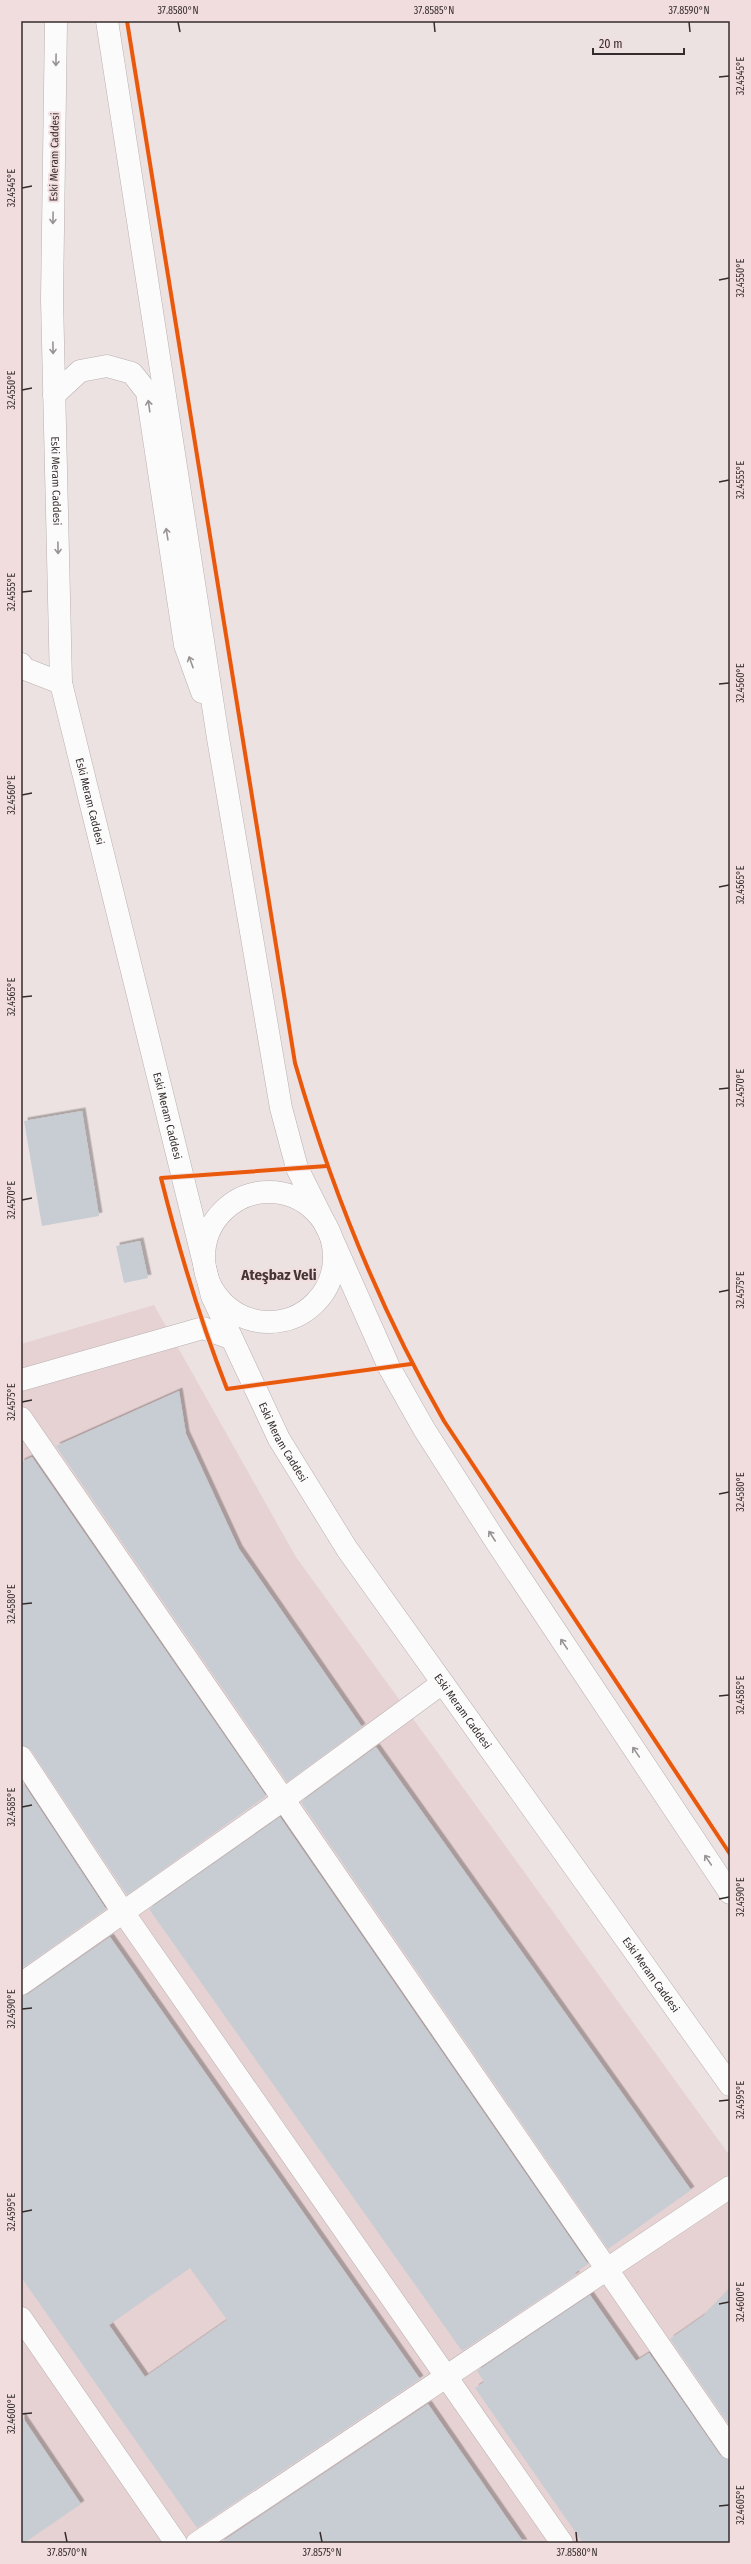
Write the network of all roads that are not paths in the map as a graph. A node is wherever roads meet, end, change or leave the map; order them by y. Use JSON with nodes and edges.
{"nodes":[{"id":1,"x":56,"y":21,"type":"edge"},
{"id":2,"x":107,"y":21,"type":"edge"},
{"id":3,"x":54,"y":395,"type":"junction"},
{"id":4,"x":21,"y":664,"type":"edge"},
{"id":5,"x":61,"y":683,"type":"junction"},
{"id":6,"x":218,"y":738,"type":"junction"},
{"id":7,"x":329,"y":1232,"type":"junction"},
{"id":8,"x":230,"y":1338,"type":"junction"},
{"id":9,"x":21,"y":1380,"type":"edge"},
{"id":10,"x":21,"y":1418,"type":"edge"},
{"id":11,"x":441,"y":1684,"type":"junction"},
{"id":12,"x":21,"y":1757,"type":"edge"},
{"id":13,"x":283,"y":1800,"type":"junction"},
{"id":14,"x":730,"y":1893,"type":"edge"},
{"id":15,"x":123,"y":1912,"type":"junction"},
{"id":16,"x":21,"y":1984,"type":"edge"},
{"id":17,"x":730,"y":2085,"type":"edge"},
{"id":18,"x":730,"y":2187,"type":"edge"},
{"id":19,"x":605,"y":2270,"type":"junction"},
{"id":20,"x":21,"y":2318,"type":"edge"},
{"id":21,"x":447,"y":2376,"type":"junction"},
{"id":22,"x":730,"y":2448,"type":"edge"},
{"id":23,"x":176,"y":2543,"type":"edge"},
{"id":24,"x":197,"y":2543,"type":"edge"},
{"id":25,"x":562,"y":2543,"type":"edge"}],
"edges":[{"from":1,"to":3,"type":"street","name":"Eski Meram Caddesi","one_way":true},
{"from":2,"to":6,"type":"street"},
{"from":3,"to":5,"type":"street","name":"Eski Meram Caddesi","one_way":true},
{"from":6,"to":3,"type":"street","one_way":true},
{"from":4,"to":5,"type":"street"},
{"from":5,"to":8,"type":"street","name":"Eski Meram Caddesi"},
{"from":6,"to":7,"type":"street"},
{"from":7,"to":7,"type":"street"},
{"from":14,"to":7,"type":"street","one_way":true},
{"from":8,"to":9,"type":"street"},
{"from":8,"to":11,"type":"street","name":"Eski Meram Caddesi"},
{"from":10,"to":13,"type":"street"},
{"from":11,"to":13,"type":"street"},
{"from":11,"to":17,"type":"street","name":"Eski Meram Caddesi"},
{"from":12,"to":15,"type":"street"},
{"from":13,"to":15,"type":"street"},
{"from":13,"to":19,"type":"street"},
{"from":15,"to":16,"type":"street"},
{"from":15,"to":21,"type":"street"},
{"from":18,"to":19,"type":"street"},
{"from":19,"to":21,"type":"street"},
{"from":19,"to":22,"type":"street"},
{"from":20,"to":23,"type":"street"},
{"from":21,"to":24,"type":"street"},
{"from":21,"to":25,"type":"street"}]}
